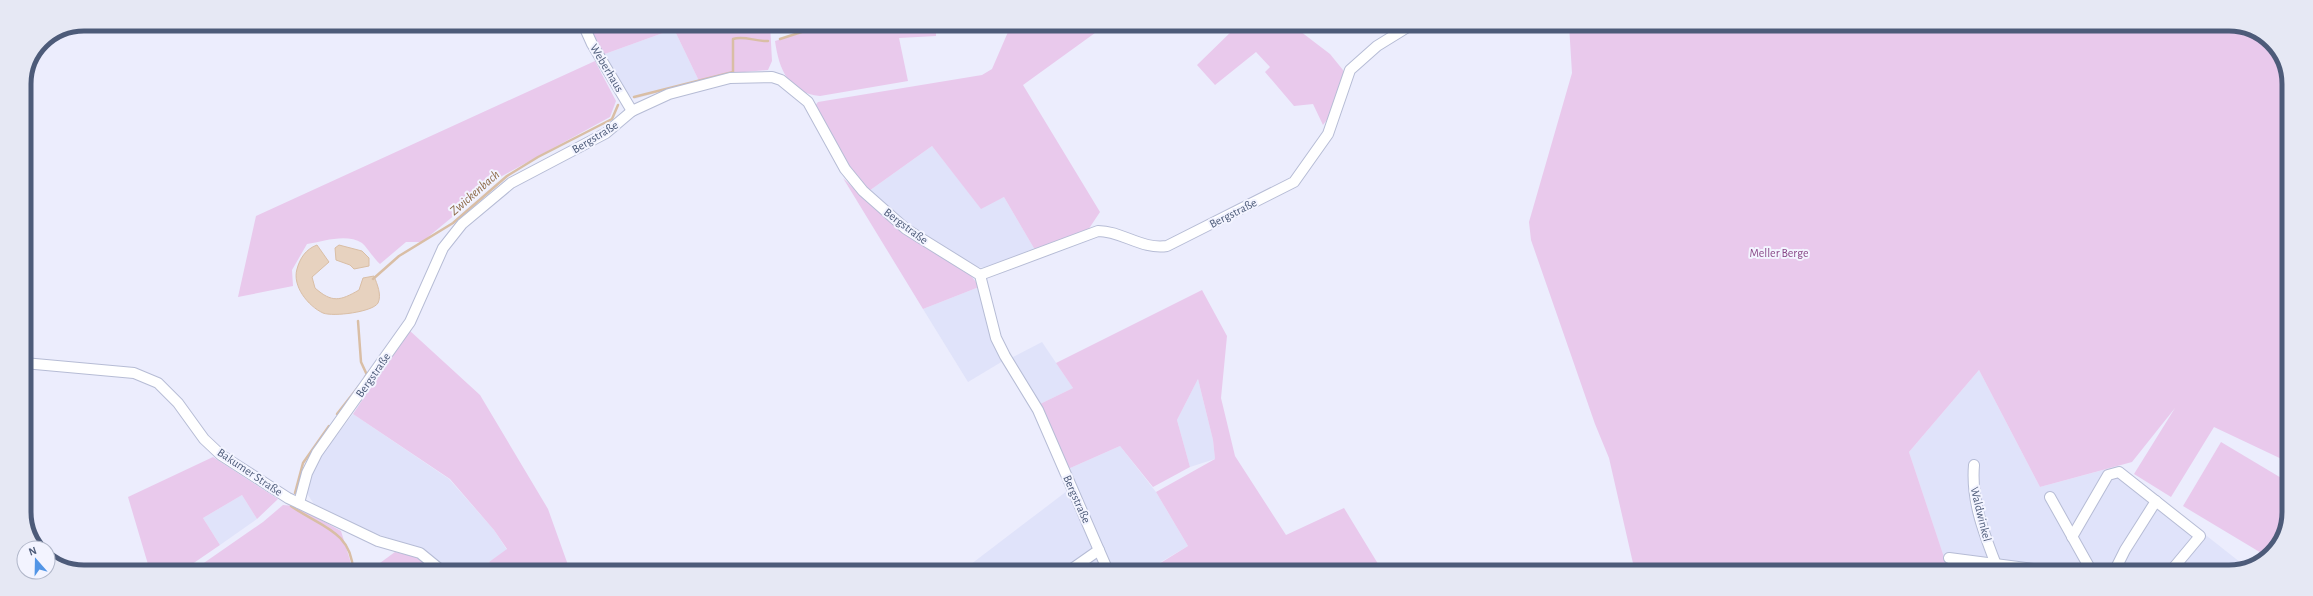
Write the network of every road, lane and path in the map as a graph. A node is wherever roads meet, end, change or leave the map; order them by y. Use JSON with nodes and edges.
{"nodes":[{"id":1,"x":586,"y":31,"type":"edge"},
{"id":2,"x":1402,"y":31,"type":"edge"},
{"id":3,"x":632,"y":111,"type":"junction"},
{"id":4,"x":980,"y":275,"type":"junction"},
{"id":5,"x":31,"y":363,"type":"edge"},
{"id":6,"x":1974,"y":465,"type":"dead end"},
{"id":7,"x":2050,"y":497,"type":"dead end"},
{"id":8,"x":2156,"y":501,"type":"junction"},
{"id":9,"x":299,"y":503,"type":"junction"},
{"id":10,"x":2072,"y":537,"type":"junction"},
{"id":11,"x":1099,"y":550,"type":"junction"},
{"id":12,"x":1949,"y":558,"type":"dead end"},
{"id":13,"x":1995,"y":562,"type":"junction"},
{"id":14,"x":435,"y":565,"type":"edge"},
{"id":15,"x":1078,"y":565,"type":"edge"},
{"id":16,"x":1105,"y":565,"type":"edge"},
{"id":17,"x":2014,"y":565,"type":"edge"},
{"id":18,"x":2087,"y":565,"type":"edge"},
{"id":19,"x":2118,"y":565,"type":"edge"},
{"id":20,"x":2176,"y":565,"type":"edge"}],
"edges":[{"from":1,"to":3,"type":"street","name":"Weberhaus"},
{"from":2,"to":4,"type":"street","name":"Bergstraße"},
{"from":3,"to":4,"type":"street","name":"Bergstraße"},
{"from":3,"to":9,"type":"street","name":"Bergstraße"},
{"from":4,"to":11,"type":"street","name":"Bergstraße"},
{"from":5,"to":9,"type":"street","name":"Bakumer Straße"},
{"from":6,"to":13,"type":"street","name":"Waldwinkel"},
{"from":7,"to":10,"type":"street"},
{"from":8,"to":10,"type":"street"},
{"from":8,"to":19,"type":"street"},
{"from":8,"to":20,"type":"street"},
{"from":9,"to":14,"type":"street","name":"Bakumer Straße"},
{"from":10,"to":18,"type":"street"},
{"from":11,"to":15,"type":"street"},
{"from":11,"to":16,"type":"street","name":"Bergstraße"},
{"from":12,"to":13,"type":"street"},
{"from":13,"to":17,"type":"street"}]}
